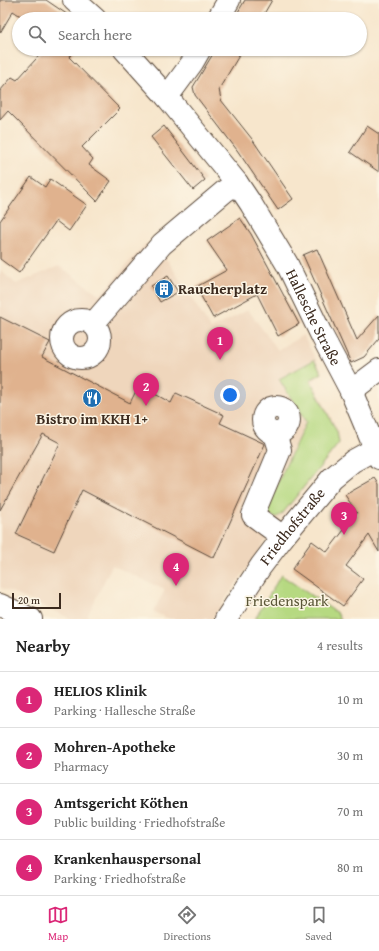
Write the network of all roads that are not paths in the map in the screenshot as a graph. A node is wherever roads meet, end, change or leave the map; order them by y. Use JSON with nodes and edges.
{"nodes":[{"id":1,"x":74,"y":0,"type":"edge"},
{"id":2,"x":229,"y":0,"type":"edge"},
{"id":3,"x":87,"y":12,"type":"edge"},
{"id":4,"x":222,"y":12,"type":"edge"},
{"id":5,"x":130,"y":56,"type":"edge"},
{"id":6,"x":196,"y":56,"type":"edge"},
{"id":7,"x":167,"y":97,"type":"junction"},
{"id":8,"x":237,"y":183,"type":"junction"},
{"id":9,"x":93,"y":324,"type":"dead end"},
{"id":10,"x":379,"y":370,"type":"edge"},
{"id":11,"x":350,"y":391,"type":"junction"},
{"id":12,"x":275,"y":434,"type":"dead end"},
{"id":13,"x":377,"y":453,"type":"edge"},
{"id":14,"x":283,"y":536,"type":"junction"},
{"id":15,"x":0,"y":605,"type":"edge"},
{"id":16,"x":31,"y":619,"type":"edge"},
{"id":17,"x":226,"y":619,"type":"edge"}],
"edges":[{"from":1,"to":3,"type":"street"},
{"from":2,"to":4,"type":"street"},
{"from":5,"to":7,"type":"street","name":"Hallesche Straße"},
{"from":6,"to":7,"type":"street"},
{"from":7,"to":8,"type":"street","name":"Hallesche Straße"},
{"from":8,"to":9,"type":"street"},
{"from":8,"to":11,"type":"street","name":"Hallesche Straße"},
{"from":10,"to":11,"type":"street"},
{"from":11,"to":13,"type":"street","name":"Hallesche Straße"},
{"from":12,"to":14,"type":"street"},
{"from":13,"to":14,"type":"street","name":"Friedhofstraße"},
{"from":14,"to":17,"type":"street","name":"Friedhofstraße"},
{"from":15,"to":16,"type":"street"}]}
